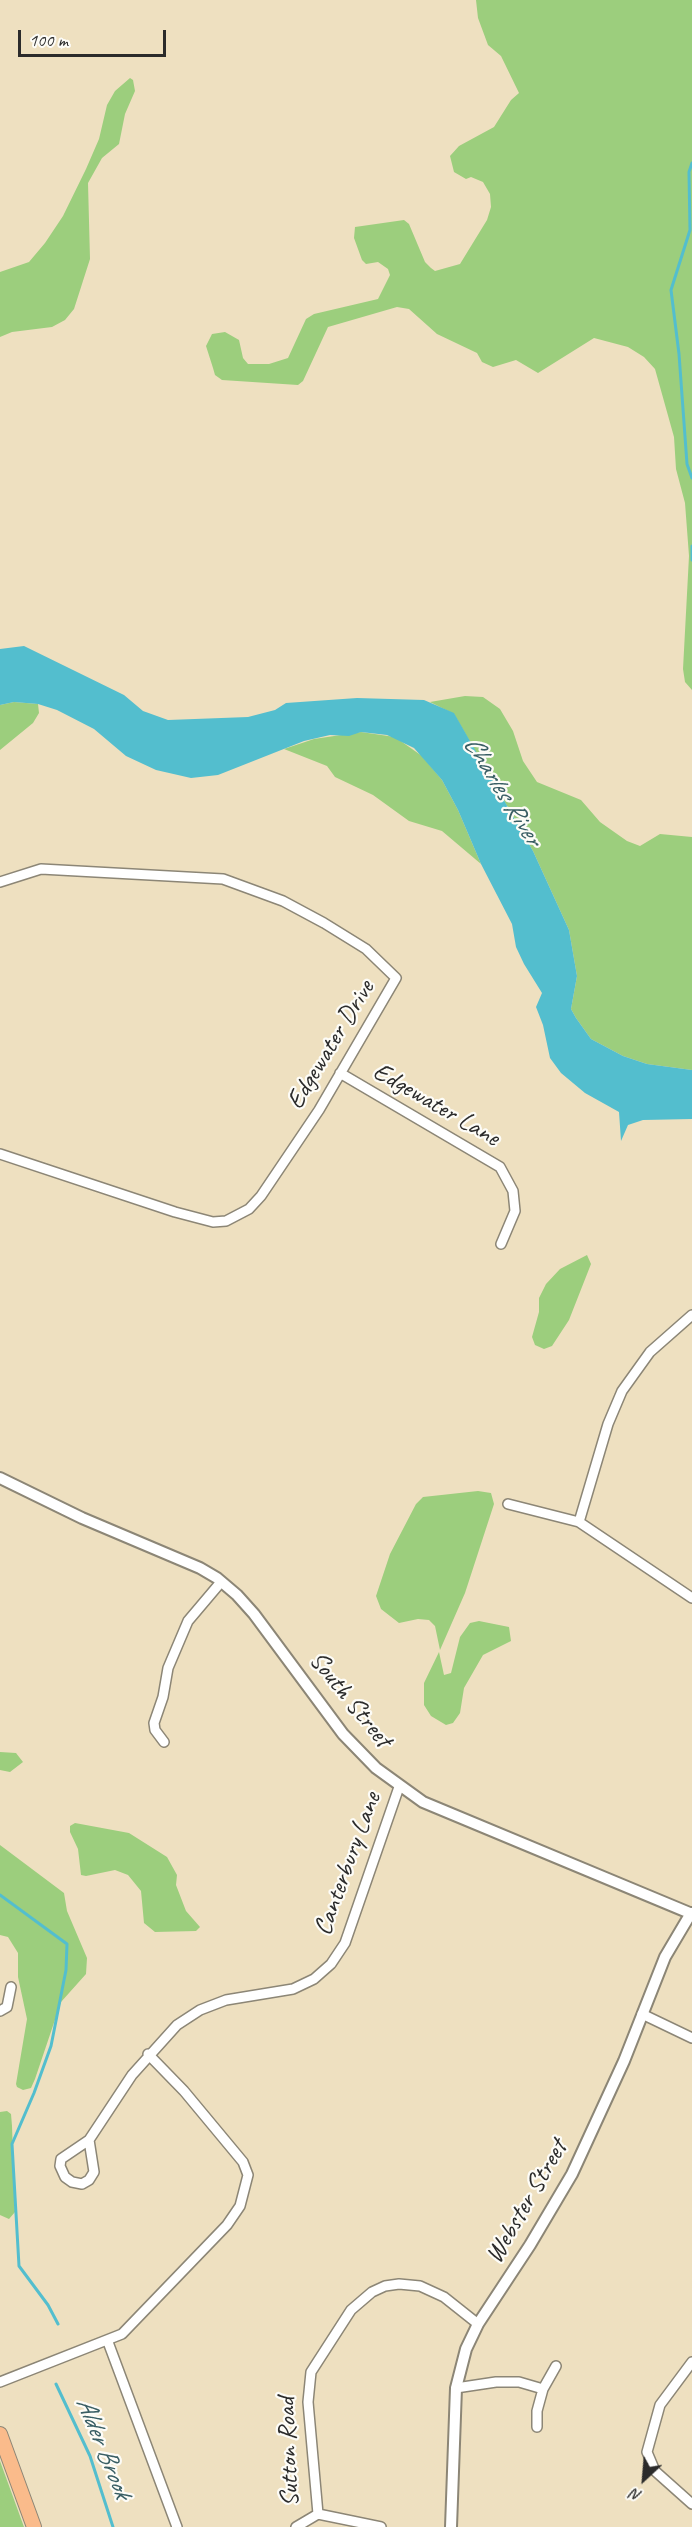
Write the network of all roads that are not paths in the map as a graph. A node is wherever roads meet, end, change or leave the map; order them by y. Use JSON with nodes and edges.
{"nodes":[{"id":1,"x":0,"y":882,"type":"edge"},
{"id":2,"x":340,"y":1073,"type":"junction"},
{"id":3,"x":0,"y":1154,"type":"edge"},
{"id":4,"x":501,"y":1244,"type":"dead end"},
{"id":5,"x":692,"y":1315,"type":"edge"},
{"id":6,"x":0,"y":1478,"type":"edge"},
{"id":7,"x":508,"y":1504,"type":"dead end"},
{"id":8,"x":579,"y":1522,"type":"junction"},
{"id":9,"x":221,"y":1582,"type":"junction"},
{"id":10,"x":692,"y":1598,"type":"edge"},
{"id":11,"x":164,"y":1742,"type":"dead end"},
{"id":12,"x":399,"y":1787,"type":"junction"},
{"id":13,"x":691,"y":1912,"type":"edge"},
{"id":14,"x":10,"y":1987,"type":"dead end"},
{"id":15,"x":0,"y":2012,"type":"edge"},
{"id":16,"x":642,"y":2014,"type":"junction"},
{"id":17,"x":692,"y":2038,"type":"edge"},
{"id":18,"x":148,"y":2054,"type":"junction"},
{"id":19,"x":89,"y":2140,"type":"junction"},
{"id":20,"x":478,"y":2324,"type":"junction"},
{"id":21,"x":108,"y":2342,"type":"junction"},
{"id":22,"x":692,"y":2362,"type":"edge"},
{"id":23,"x":556,"y":2366,"type":"dead end"},
{"id":24,"x":0,"y":2382,"type":"edge"},
{"id":25,"x":456,"y":2388,"type":"junction"},
{"id":26,"x":543,"y":2389,"type":"junction"},
{"id":27,"x":537,"y":2427,"type":"dead end"},
{"id":28,"x":0,"y":2434,"type":"edge"},
{"id":29,"x":692,"y":2504,"type":"edge"},
{"id":30,"x":318,"y":2514,"type":"junction"},
{"id":31,"x":34,"y":2527,"type":"edge"},
{"id":32,"x":177,"y":2527,"type":"edge"},
{"id":33,"x":296,"y":2527,"type":"edge"},
{"id":34,"x":381,"y":2527,"type":"edge"},
{"id":35,"x":450,"y":2527,"type":"edge"}],
"edges":[{"from":1,"to":2,"type":"street","name":"Edgewater Drive"},
{"from":2,"to":3,"type":"street","name":"Edgewater Drive"},
{"from":2,"to":4,"type":"street","name":"Edgewater Lane"},
{"from":5,"to":8,"type":"street"},
{"from":6,"to":9,"type":"street","name":"South Street"},
{"from":7,"to":8,"type":"street"},
{"from":8,"to":10,"type":"street"},
{"from":9,"to":11,"type":"street"},
{"from":9,"to":12,"type":"street","name":"South Street"},
{"from":12,"to":13,"type":"street","name":"South Street"},
{"from":12,"to":18,"type":"street","name":"Canterbury Lane"},
{"from":13,"to":16,"type":"street","name":"Webster Street"},
{"from":14,"to":15,"type":"street"},
{"from":16,"to":17,"type":"street"},
{"from":16,"to":20,"type":"street","name":"Webster Street"},
{"from":18,"to":19,"type":"street","name":"Canterbury Lane"},
{"from":18,"to":21,"type":"street"},
{"from":19,"to":19,"type":"street","name":"Canterbury Lane"},
{"from":20,"to":25,"type":"street","name":"Webster Street"},
{"from":20,"to":30,"type":"street","name":"Sutton Road"},
{"from":21,"to":24,"type":"street"},
{"from":21,"to":32,"type":"street"},
{"from":22,"to":29,"type":"street"},
{"from":23,"to":26,"type":"street"},
{"from":25,"to":26,"type":"street"},
{"from":25,"to":35,"type":"street","name":"Webster Street"},
{"from":26,"to":27,"type":"street"},
{"from":28,"to":31,"type":"main road"},
{"from":30,"to":33,"type":"street","name":"Sutton Road"},
{"from":30,"to":34,"type":"street"}]}
